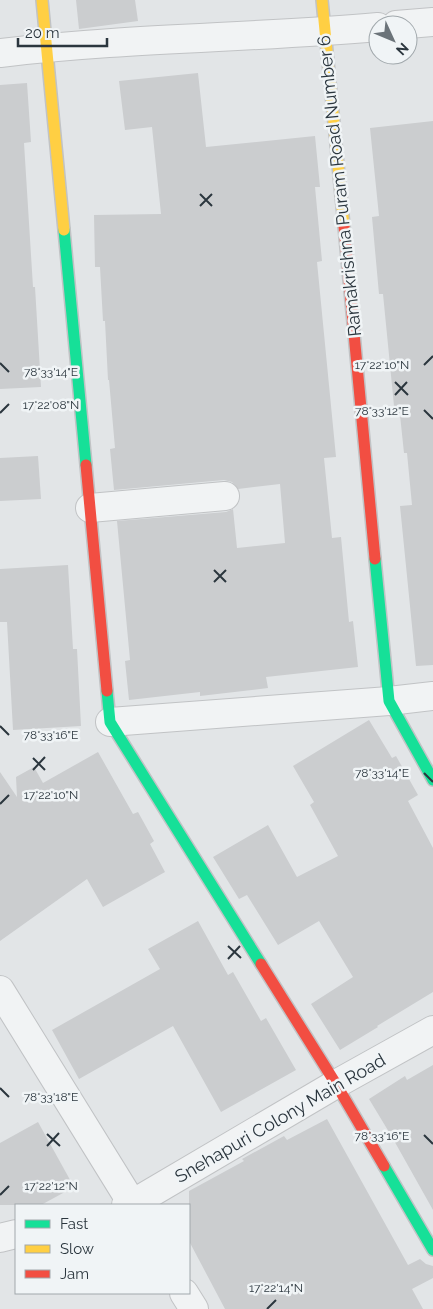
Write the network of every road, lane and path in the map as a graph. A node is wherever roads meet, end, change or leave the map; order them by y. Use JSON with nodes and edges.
{"nodes":[{"id":1,"x":42,"y":0,"type":"edge"},
{"id":2,"x":322,"y":0,"type":"edge"},
{"id":3,"x":433,"y":22,"type":"edge"},
{"id":4,"x":418,"y":23,"type":"edge"},
{"id":5,"x":368,"y":28,"type":"edge"},
{"id":6,"x":325,"y":31,"type":"junction"},
{"id":7,"x":46,"y":47,"type":"junction"},
{"id":8,"x":0,"y":53,"type":"edge"},
{"id":9,"x":225,"y":496,"type":"dead end"},
{"id":10,"x":90,"y":508,"type":"junction"},
{"id":11,"x":433,"y":696,"type":"edge"},
{"id":12,"x":389,"y":701,"type":"junction"},
{"id":13,"x":110,"y":722,"type":"junction"},
{"id":14,"x":433,"y":780,"type":"edge"},
{"id":15,"x":0,"y":990,"type":"edge"},
{"id":16,"x":433,"y":1030,"type":"edge"},
{"id":17,"x":336,"y":1084,"type":"junction"},
{"id":18,"x":130,"y":1204,"type":"edge"},
{"id":19,"x":133,"y":1204,"type":"edge"},
{"id":20,"x":15,"y":1234,"type":"edge"},
{"id":21,"x":0,"y":1238,"type":"edge"},
{"id":22,"x":433,"y":1250,"type":"edge"},
{"id":23,"x":185,"y":1294,"type":"edge"},
{"id":24,"x":194,"y":1309,"type":"edge"}],
"edges":[{"from":1,"to":7,"type":"street"},
{"from":2,"to":6,"type":"street","name":"Ramakrishna Puram Road Number 6"},
{"from":3,"to":4,"type":"street"},
{"from":5,"to":6,"type":"street"},
{"from":6,"to":7,"type":"street"},
{"from":6,"to":12,"type":"street","name":"Ramakrishna Puram Road Number 6"},
{"from":7,"to":8,"type":"street"},
{"from":7,"to":10,"type":"street"},
{"from":9,"to":10,"type":"street"},
{"from":10,"to":13,"type":"street"},
{"from":11,"to":12,"type":"street"},
{"from":12,"to":13,"type":"street"},
{"from":12,"to":14,"type":"street"},
{"from":13,"to":17,"type":"street"},
{"from":15,"to":18,"type":"street"},
{"from":16,"to":17,"type":"street","name":"Snehapuri Colony Main Road"},
{"from":17,"to":19,"type":"street","name":"Snehapuri Colony Main Road"},
{"from":17,"to":22,"type":"street"},
{"from":20,"to":21,"type":"street"},
{"from":23,"to":24,"type":"street"}]}
